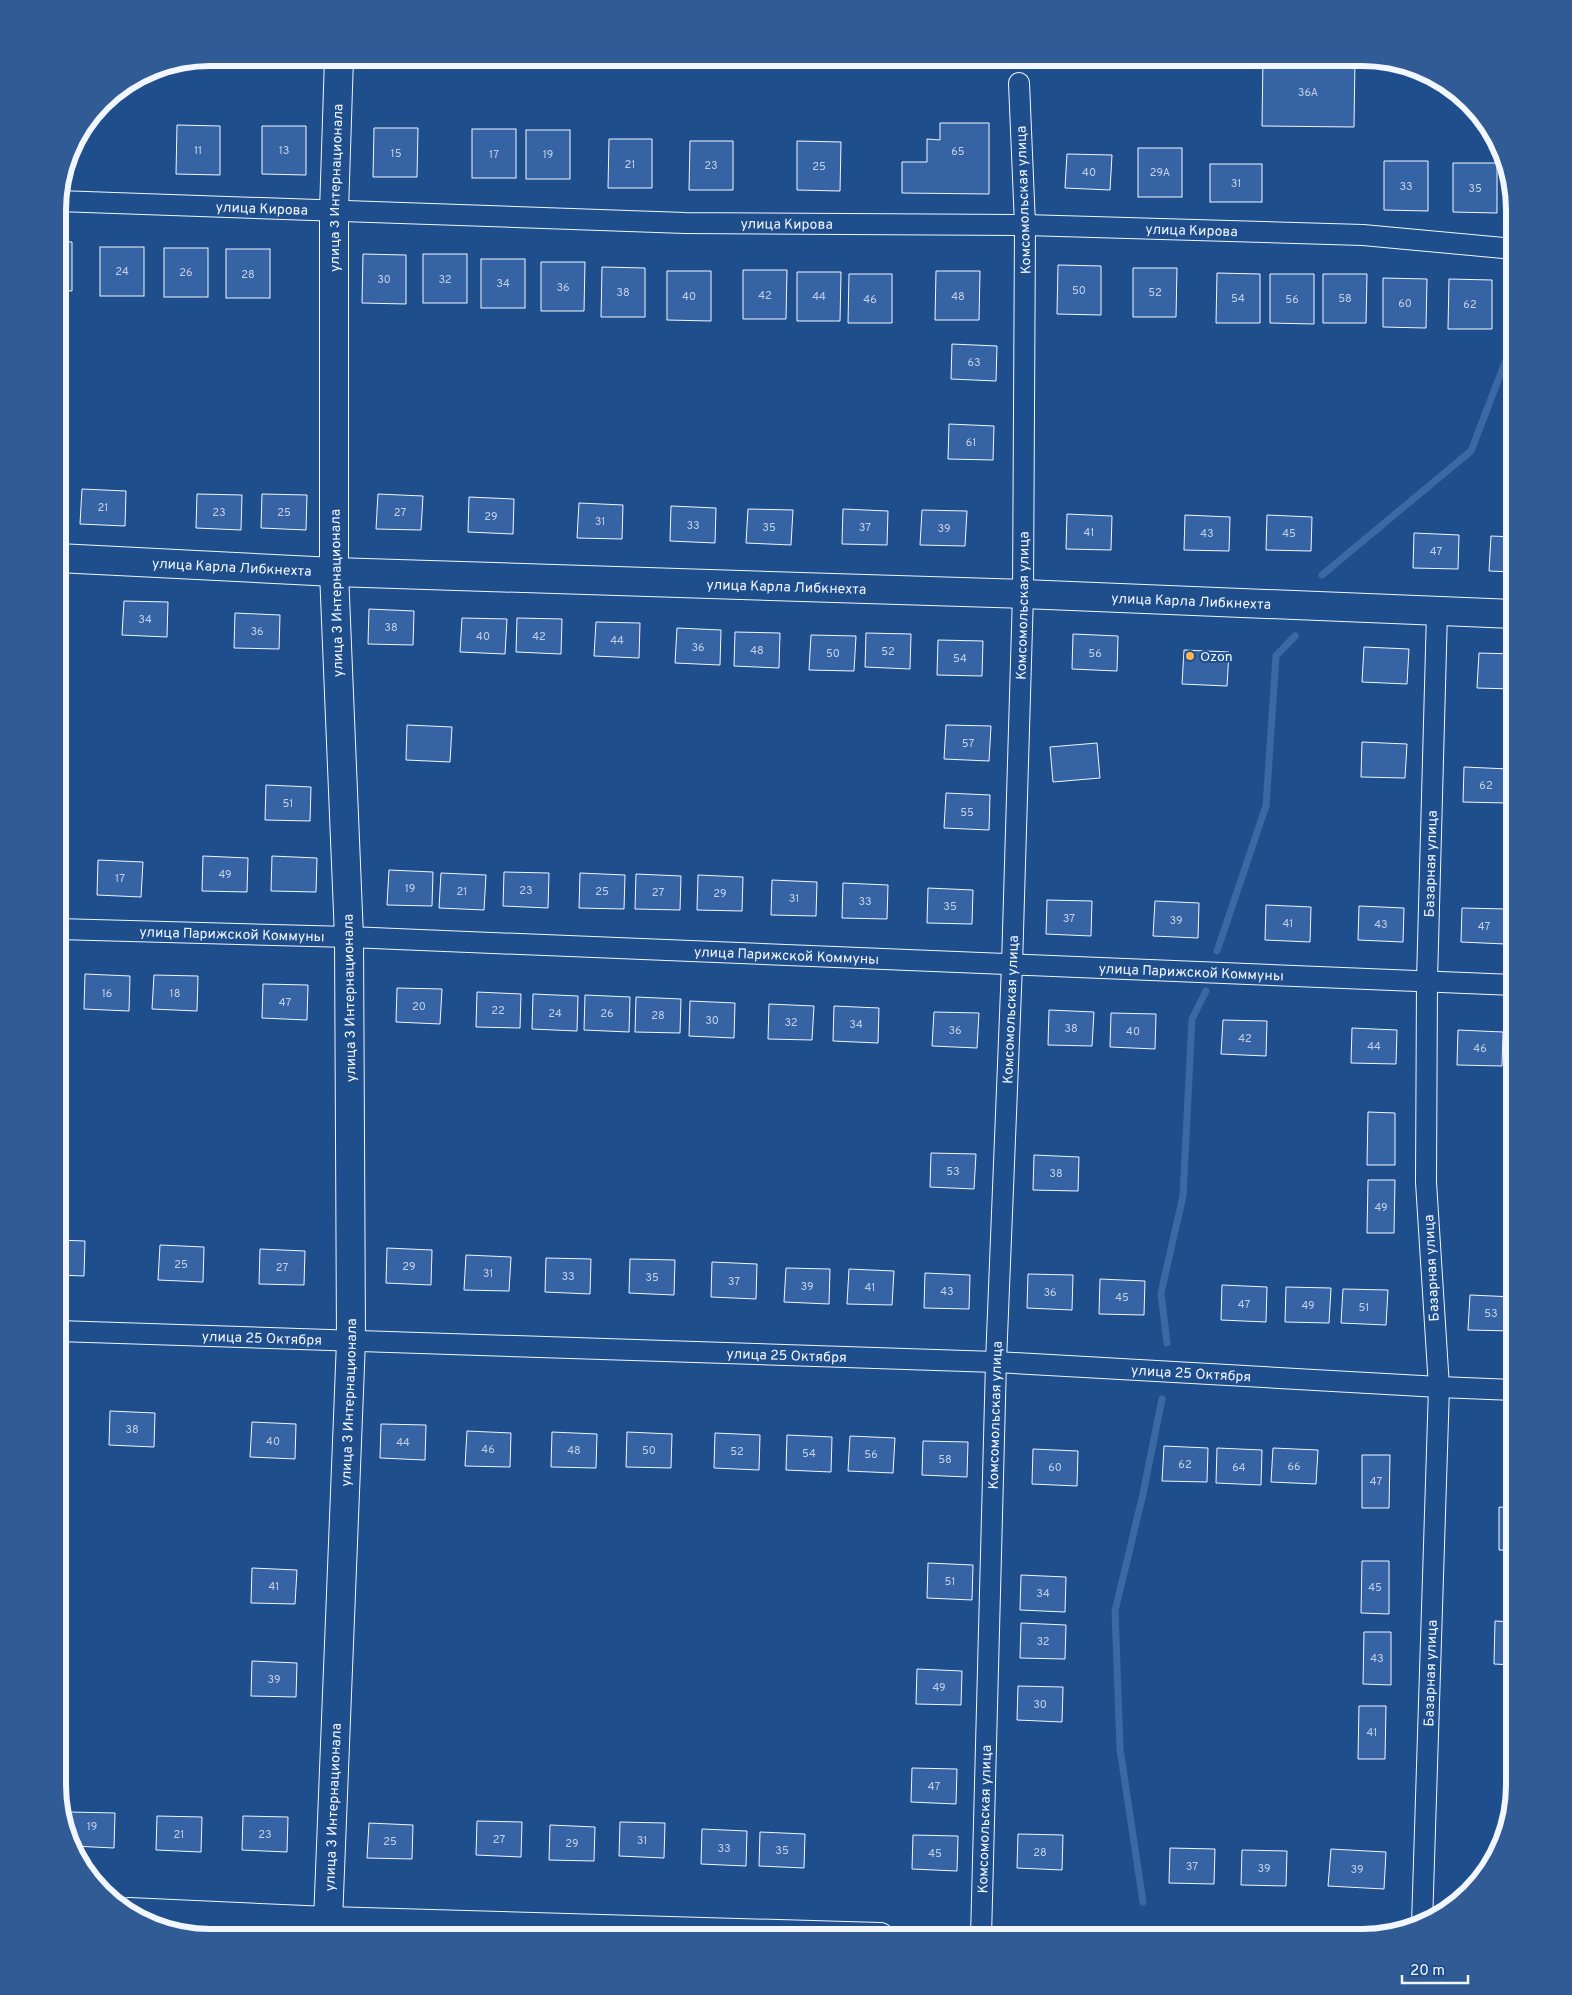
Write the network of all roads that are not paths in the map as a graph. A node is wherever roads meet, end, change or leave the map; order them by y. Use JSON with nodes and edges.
{"nodes":[{"id":1,"x":339,"y":66,"type":"edge"},
{"id":2,"x":1019,"y":83,"type":"dead end"},
{"id":3,"x":67,"y":201,"type":"edge"},
{"id":4,"x":334,"y":211,"type":"junction"},
{"id":5,"x":1025,"y":225,"type":"junction"},
{"id":6,"x":1506,"y":248,"type":"edge"},
{"id":7,"x":67,"y":558,"type":"edge"},
{"id":8,"x":334,"y":572,"type":"junction"},
{"id":9,"x":1023,"y":594,"type":"junction"},
{"id":10,"x":1437,"y":612,"type":"junction"},
{"id":11,"x":1506,"y":614,"type":"edge"},
{"id":12,"x":67,"y":929,"type":"edge"},
{"id":13,"x":349,"y":937,"type":"junction"},
{"id":14,"x":1012,"y":965,"type":"junction"},
{"id":15,"x":1427,"y":981,"type":"junction"},
{"id":16,"x":1506,"y":985,"type":"edge"},
{"id":17,"x":66,"y":1331,"type":"edge"},
{"id":18,"x":351,"y":1341,"type":"junction"},
{"id":19,"x":996,"y":1362,"type":"junction"},
{"id":20,"x":1439,"y":1388,"type":"junction"},
{"id":21,"x":1506,"y":1390,"type":"edge"},
{"id":22,"x":146,"y":1913,"type":"edge"},
{"id":23,"x":1422,"y":1915,"type":"edge"},
{"id":24,"x":328,"y":1929,"type":"edge"},
{"id":25,"x":981,"y":1929,"type":"edge"}],
"edges":[{"from":1,"to":4,"type":"main road","name":"улица 3 Интернационала"},
{"from":2,"to":5,"type":"street","name":"Комсомольская улица"},
{"from":3,"to":4,"type":"street","name":"улица Кирова"},
{"from":4,"to":5,"type":"street","name":"улица Кирова"},
{"from":4,"to":8,"type":"main road","name":"улица 3 Интернационала"},
{"from":5,"to":6,"type":"street","name":"улица Кирова"},
{"from":5,"to":9,"type":"street","name":"Комсомольская улица"},
{"from":7,"to":8,"type":"main road","name":"улица Карла Либкнехта"},
{"from":8,"to":9,"type":"main road","name":"улица Карла Либкнехта"},
{"from":8,"to":13,"type":"main road","name":"улица 3 Интернационала"},
{"from":9,"to":10,"type":"main road","name":"улица Карла Либкнехта"},
{"from":9,"to":14,"type":"street","name":"Комсомольская улица"},
{"from":10,"to":11,"type":"main road","name":"улица Карла Либкнехта"},
{"from":10,"to":15,"type":"street","name":"Базарная улица"},
{"from":12,"to":13,"type":"street","name":"улица Парижской Коммуны"},
{"from":13,"to":14,"type":"street","name":"улица Парижской Коммуны"},
{"from":13,"to":18,"type":"main road","name":"улица 3 Интернационала"},
{"from":14,"to":15,"type":"street","name":"улица Парижской Коммуны"},
{"from":14,"to":19,"type":"street","name":"Комсомольская улица"},
{"from":15,"to":16,"type":"street","name":"улица Парижской Коммуны"},
{"from":15,"to":20,"type":"street","name":"Базарная улица"},
{"from":17,"to":18,"type":"street","name":"улица 25 Октября"},
{"from":18,"to":19,"type":"street","name":"улица 25 Октября"},
{"from":18,"to":24,"type":"main road","name":"улица 3 Интернационала"},
{"from":19,"to":20,"type":"street","name":"улица 25 Октября"},
{"from":19,"to":25,"type":"street","name":"Комсомольская улица"},
{"from":20,"to":21,"type":"street","name":"улица 25 Октября"},
{"from":20,"to":23,"type":"street","name":"Базарная улица"},
{"from":22,"to":24,"type":"main road"}]}
